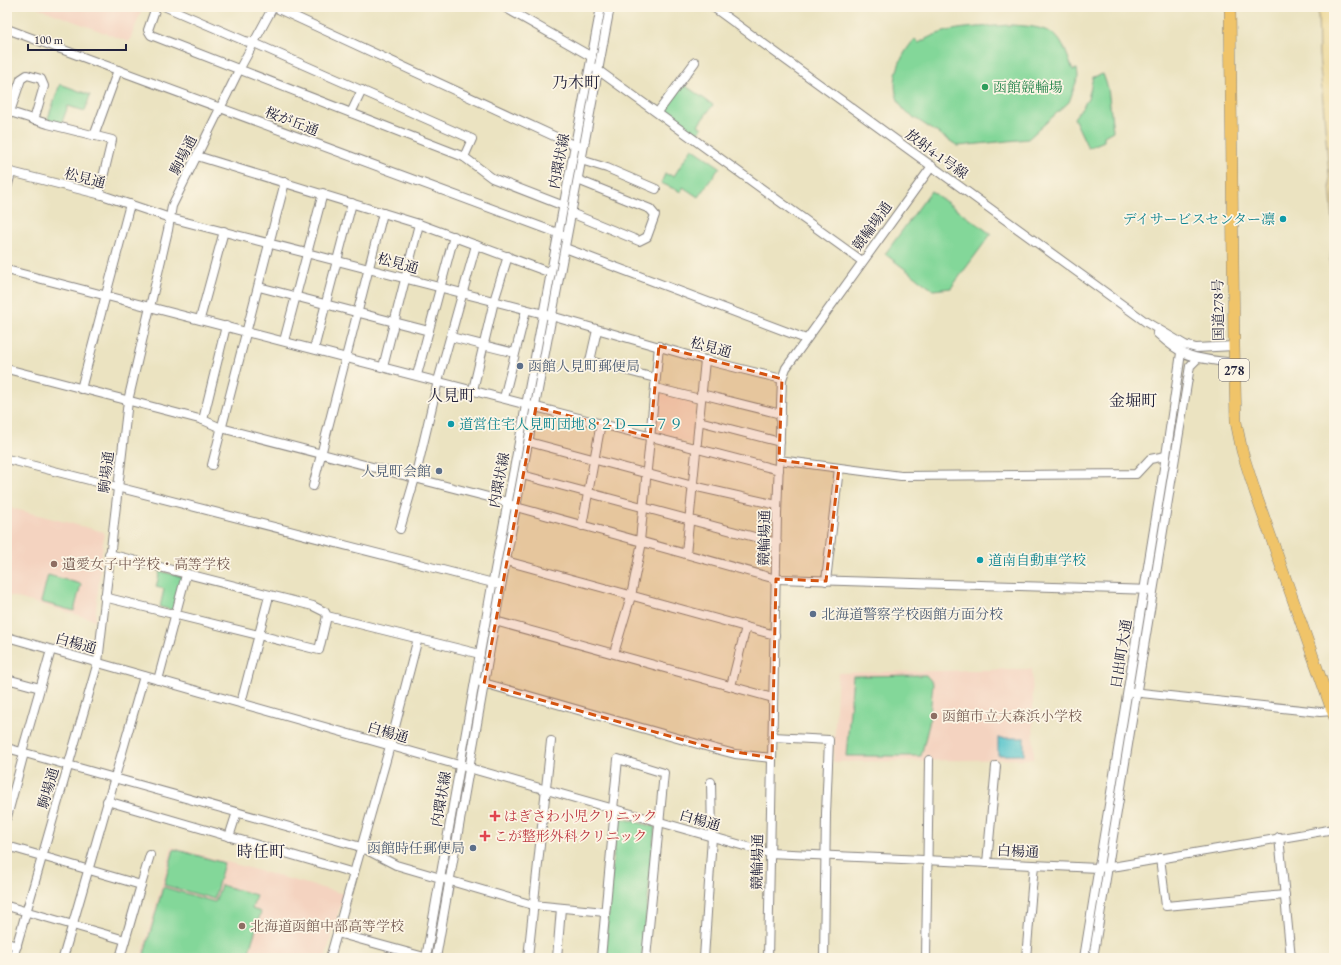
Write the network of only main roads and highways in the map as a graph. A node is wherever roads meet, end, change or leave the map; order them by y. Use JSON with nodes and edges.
{"nodes":[{"id":1,"x":1230,"y":7,"type":"edge"},
{"id":2,"x":1333,"y":714,"type":"edge"}],
"edges":[{"from":1,"to":2,"type":"highway","name":"国道278号","number":"278"}]}
